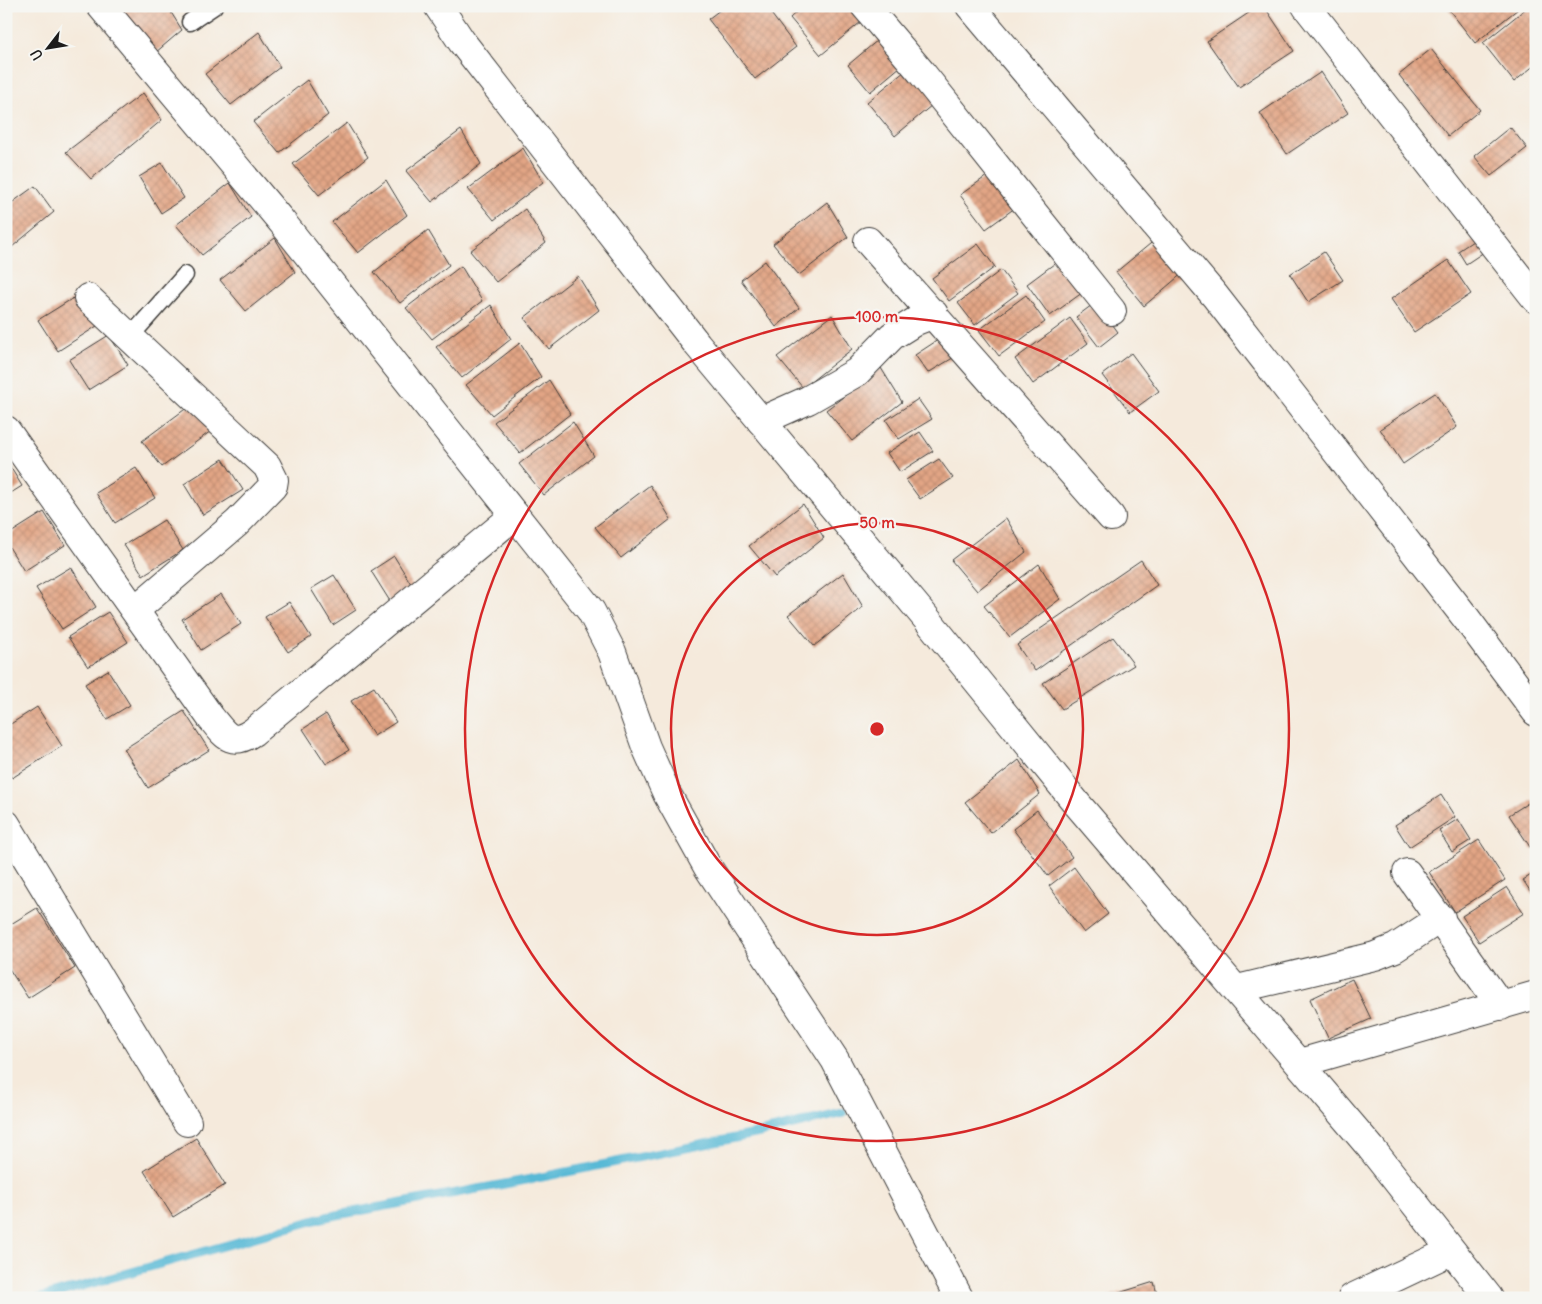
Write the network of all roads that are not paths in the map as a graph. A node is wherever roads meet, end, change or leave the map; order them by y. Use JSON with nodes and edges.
{"nodes":[{"id":1,"x":101,"y":6,"type":"edge"},
{"id":2,"x":214,"y":6,"type":"edge"},
{"id":3,"x":438,"y":6,"type":"edge"},
{"id":4,"x":865,"y":6,"type":"edge"},
{"id":5,"x":970,"y":6,"type":"edge"},
{"id":6,"x":1306,"y":6,"type":"edge"},
{"id":7,"x":190,"y":22,"type":"dead end"},
{"id":8,"x":868,"y":240,"type":"dead end"},
{"id":9,"x":186,"y":275,"type":"dead end"},
{"id":10,"x":88,"y":298,"type":"dead end"},
{"id":11,"x":1536,"y":299,"type":"edge"},
{"id":12,"x":1112,"y":311,"type":"dead end"},
{"id":13,"x":934,"y":314,"type":"junction"},
{"id":14,"x":130,"y":337,"type":"junction"},
{"id":15,"x":761,"y":421,"type":"junction"},
{"id":16,"x":6,"y":430,"type":"edge"},
{"id":17,"x":516,"y":515,"type":"junction"},
{"id":18,"x":1111,"y":518,"type":"dead end"},
{"id":19,"x":135,"y":610,"type":"junction"},
{"id":20,"x":1536,"y":712,"type":"edge"},
{"id":21,"x":6,"y":824,"type":"edge"},
{"id":22,"x":1406,"y":873,"type":"dead end"},
{"id":23,"x":1441,"y":918,"type":"junction"},
{"id":24,"x":1237,"y":989,"type":"junction"},
{"id":25,"x":1536,"y":996,"type":"edge"},
{"id":26,"x":1501,"y":1006,"type":"junction"},
{"id":27,"x":1300,"y":1063,"type":"junction"},
{"id":28,"x":187,"y":1122,"type":"dead end"},
{"id":29,"x":1451,"y":1252,"type":"junction"},
{"id":30,"x":959,"y":1298,"type":"edge"},
{"id":31,"x":1352,"y":1298,"type":"edge"},
{"id":32,"x":1489,"y":1298,"type":"edge"}],
"edges":[{"from":1,"to":17,"type":"street"},
{"from":2,"to":7,"type":"lane"},
{"from":3,"to":15,"type":"street"},
{"from":4,"to":12,"type":"street"},
{"from":5,"to":20,"type":"street"},
{"from":6,"to":11,"type":"street"},
{"from":8,"to":13,"type":"street"},
{"from":9,"to":14,"type":"lane"},
{"from":10,"to":14,"type":"street"},
{"from":13,"to":15,"type":"street"},
{"from":13,"to":18,"type":"street"},
{"from":14,"to":19,"type":"street"},
{"from":15,"to":24,"type":"street"},
{"from":16,"to":19,"type":"street"},
{"from":17,"to":19,"type":"street"},
{"from":17,"to":30,"type":"street"},
{"from":21,"to":28,"type":"street"},
{"from":22,"to":23,"type":"street"},
{"from":23,"to":24,"type":"street"},
{"from":23,"to":26,"type":"street"},
{"from":24,"to":27,"type":"street"},
{"from":25,"to":26,"type":"street"},
{"from":26,"to":27,"type":"street"},
{"from":27,"to":29,"type":"street"},
{"from":29,"to":31,"type":"street"},
{"from":29,"to":32,"type":"street"}]}
